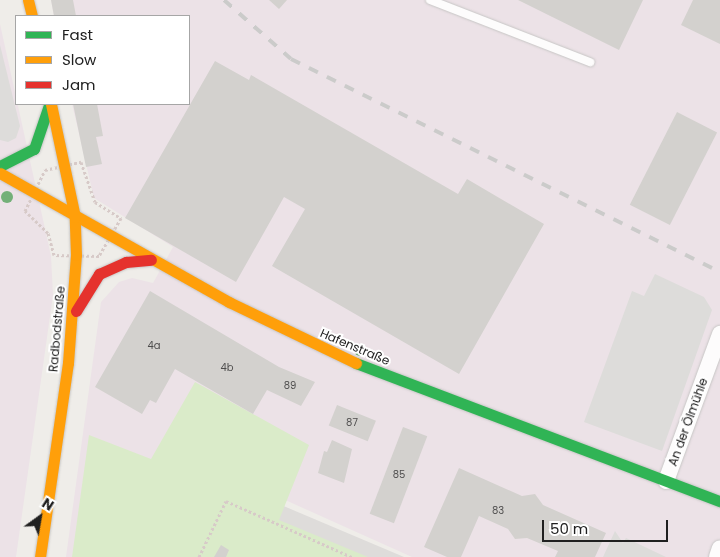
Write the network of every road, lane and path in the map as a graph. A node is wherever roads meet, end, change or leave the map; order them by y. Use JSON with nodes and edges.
{"nodes":[{"id":1,"x":28,"y":0,"type":"edge"},
{"id":2,"x":430,"y":0,"type":"edge"},
{"id":3,"x":32,"y":15,"type":"edge"},
{"id":4,"x":590,"y":62,"type":"dead end"},
{"id":5,"x":50,"y":105,"type":"edge"},
{"id":6,"x":50,"y":105,"type":"edge"},
{"id":7,"x":0,"y":166,"type":"edge"},
{"id":8,"x":0,"y":173,"type":"edge"},
{"id":9,"x":75,"y":217,"type":"junction"},
{"id":10,"x":151,"y":260,"type":"junction"},
{"id":11,"x":72,"y":317,"type":"junction"},
{"id":12,"x":720,"y":334,"type":"edge"},
{"id":13,"x":666,"y":481,"type":"junction"},
{"id":14,"x":720,"y":501,"type":"edge"},
{"id":15,"x":720,"y":548,"type":"edge"},
{"id":16,"x":40,"y":557,"type":"edge"},
{"id":17,"x":200,"y":557,"type":"edge"},
{"id":18,"x":352,"y":557,"type":"edge"},
{"id":19,"x":717,"y":557,"type":"edge"}],
"edges":[{"from":1,"to":3,"type":"street"},
{"from":2,"to":4,"type":"lane"},
{"from":5,"to":7,"type":"street"},
{"from":6,"to":9,"type":"street","name":"Radbodstraße"},
{"from":8,"to":9,"type":"street","name":"Hafenstraße"},
{"from":9,"to":10,"type":"street","name":"Hafenstraße"},
{"from":9,"to":11,"type":"street","name":"Radbodstraße"},
{"from":10,"to":11,"type":"street"},
{"from":10,"to":13,"type":"street","name":"Hafenstraße"},
{"from":11,"to":16,"type":"street","name":"Radbodstraße"},
{"from":12,"to":13,"type":"street","name":"An der Ölmühle"},
{"from":13,"to":14,"type":"street","name":"Hafenstraße"},
{"from":15,"to":19,"type":"street"},
{"from":17,"to":18,"type":"path"}]}
